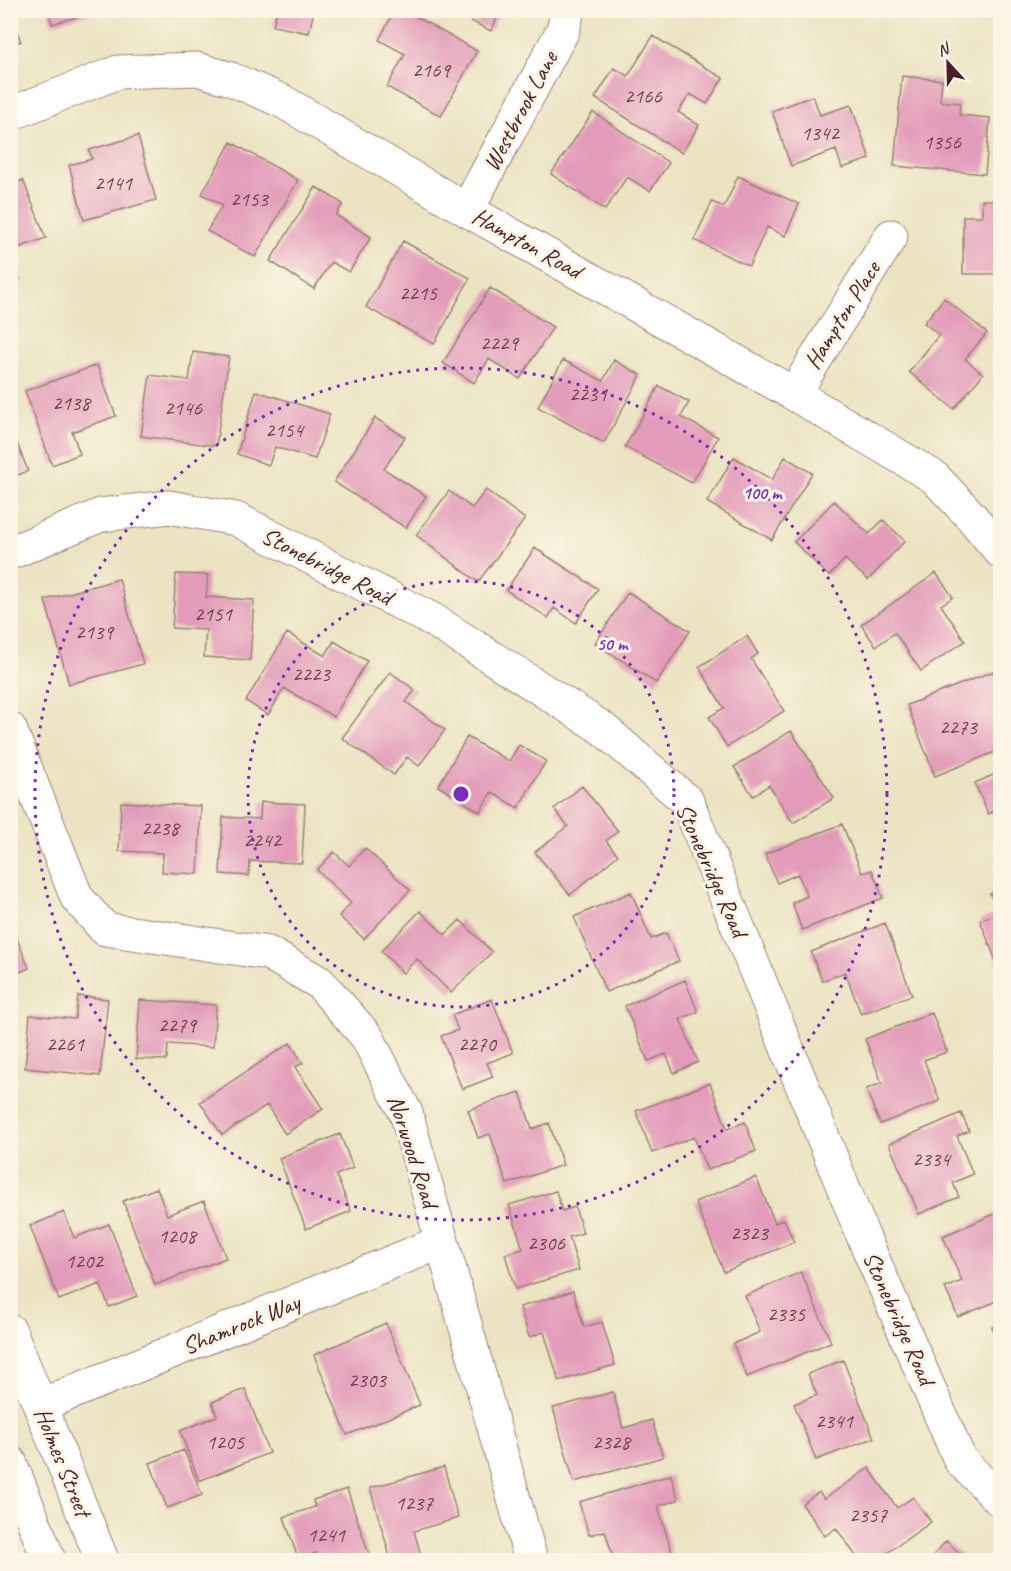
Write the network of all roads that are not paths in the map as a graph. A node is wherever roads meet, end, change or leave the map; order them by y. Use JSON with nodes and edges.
{"nodes":[{"id":1,"x":568,"y":10,"type":"edge"},
{"id":2,"x":10,"y":114,"type":"edge"},
{"id":3,"x":467,"y":210,"type":"junction"},
{"id":4,"x":891,"y":236,"type":"dead end"},
{"id":5,"x":794,"y":394,"type":"junction"},
{"id":6,"x":1000,"y":551,"type":"edge"},
{"id":7,"x":10,"y":553,"type":"edge"},
{"id":8,"x":10,"y":729,"type":"edge"},
{"id":9,"x":441,"y":1242,"type":"junction"},
{"id":10,"x":10,"y":1331,"type":"edge"},
{"id":11,"x":41,"y":1405,"type":"junction"},
{"id":12,"x":10,"y":1462,"type":"edge"},
{"id":13,"x":1000,"y":1500,"type":"edge"},
{"id":14,"x":49,"y":1560,"type":"edge"},
{"id":15,"x":102,"y":1560,"type":"edge"},
{"id":16,"x":531,"y":1560,"type":"edge"}],
"edges":[{"from":1,"to":3,"type":"street","name":"Westbrook Lane"},
{"from":2,"to":3,"type":"street","name":"Hampton Road"},
{"from":3,"to":5,"type":"street","name":"Hampton Road"},
{"from":4,"to":5,"type":"street","name":"Hampton Place"},
{"from":5,"to":6,"type":"street","name":"Hampton Road"},
{"from":7,"to":13,"type":"street","name":"Stonebridge Road"},
{"from":8,"to":9,"type":"street","name":"Norwood Road"},
{"from":9,"to":11,"type":"street","name":"Shamrock Way"},
{"from":9,"to":16,"type":"street","name":"Norwood Road"},
{"from":10,"to":11,"type":"street","name":"Holmes Street"},
{"from":11,"to":15,"type":"street","name":"Holmes Street"},
{"from":12,"to":14,"type":"street","name":"Holmes Street"}]}
